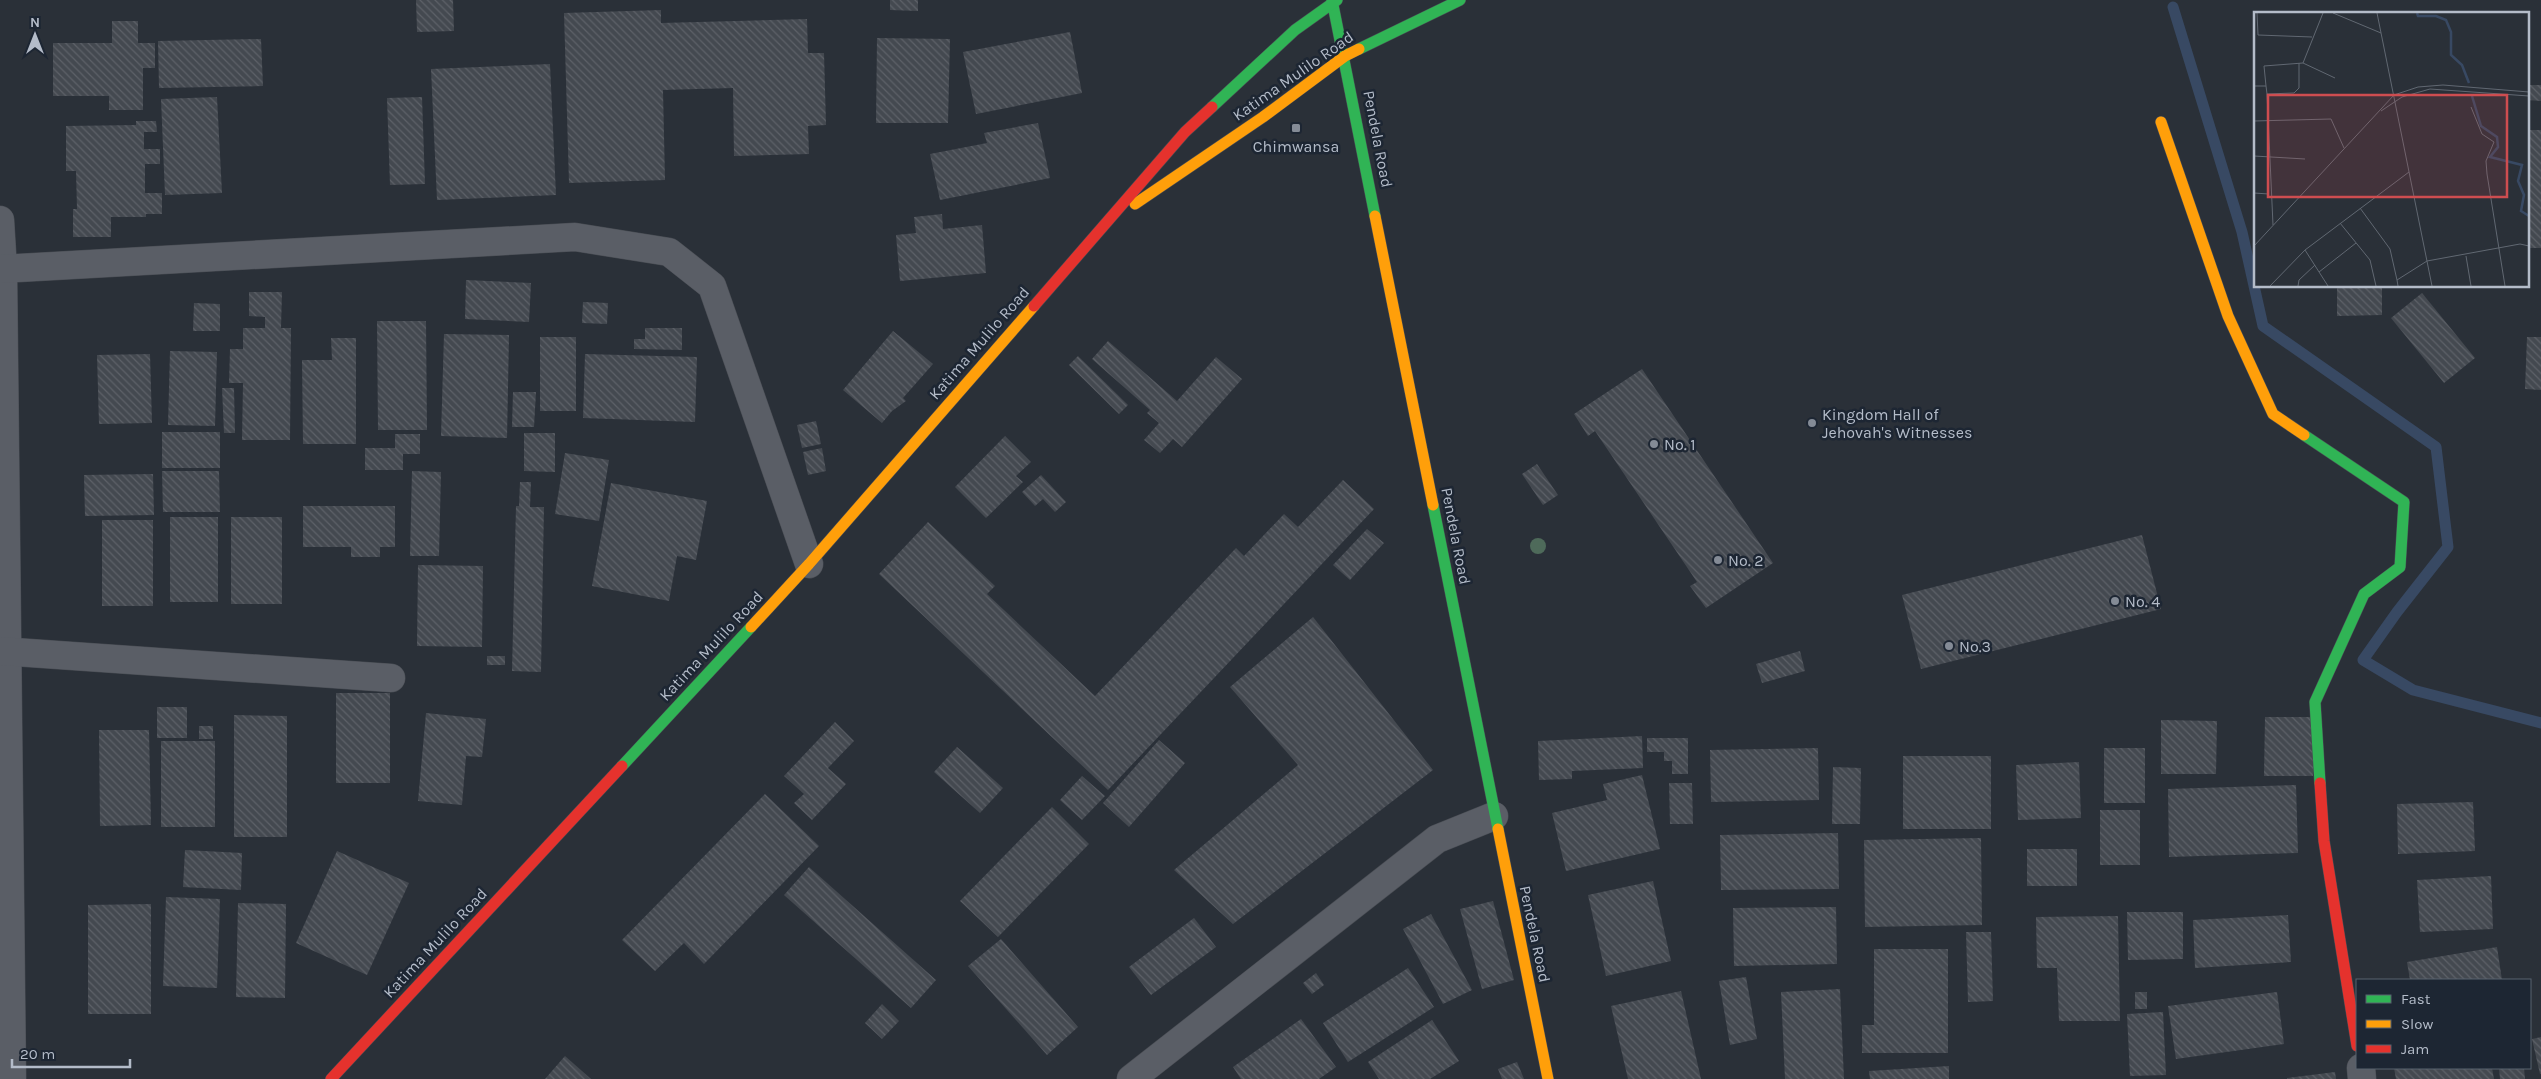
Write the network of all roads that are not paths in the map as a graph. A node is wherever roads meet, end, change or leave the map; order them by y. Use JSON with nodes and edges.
{"nodes":[{"id":1,"x":1334,"y":0,"type":"edge"},
{"id":2,"x":1460,"y":0,"type":"edge"},
{"id":3,"x":1345,"y":56,"type":"junction"},
{"id":4,"x":2161,"y":122,"type":"dead end"},
{"id":5,"x":0,"y":220,"type":"edge"},
{"id":6,"x":1103,"y":226,"type":"junction"},
{"id":7,"x":1,"y":269,"type":"edge"},
{"id":8,"x":809,"y":564,"type":"junction"},
{"id":9,"x":4,"y":651,"type":"edge"},
{"id":10,"x":391,"y":678,"type":"dead end"},
{"id":11,"x":1494,"y":816,"type":"junction"},
{"id":12,"x":2356,"y":1040,"type":"edge"},
{"id":13,"x":8,"y":1061,"type":"edge"},
{"id":14,"x":331,"y":1079,"type":"edge"},
{"id":15,"x":1131,"y":1079,"type":"edge"},
{"id":16,"x":1548,"y":1079,"type":"edge"}],
"edges":[{"from":1,"to":3,"type":"street","name":"Pendela Road"},
{"from":1,"to":6,"type":"street","name":"Katima Mulilo Road"},
{"from":2,"to":3,"type":"street","name":"Katima Mulilo Road"},
{"from":3,"to":6,"type":"street","name":"Katima Mulilo Road"},
{"from":3,"to":11,"type":"street","name":"Pendela Road"},
{"from":4,"to":12,"type":"street"},
{"from":5,"to":7,"type":"street"},
{"from":6,"to":8,"type":"street","name":"Katima Mulilo Road"},
{"from":7,"to":8,"type":"street"},
{"from":7,"to":9,"type":"street"},
{"from":8,"to":14,"type":"street","name":"Katima Mulilo Road"},
{"from":9,"to":10,"type":"street"},
{"from":9,"to":13,"type":"street"},
{"from":11,"to":15,"type":"street"},
{"from":11,"to":16,"type":"street","name":"Pendela Road"}]}
